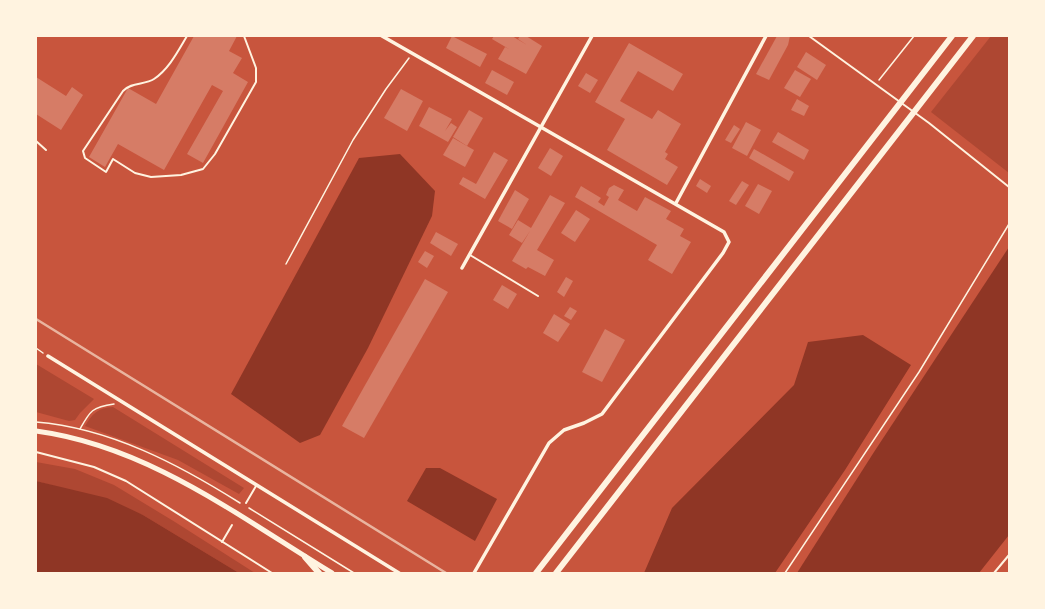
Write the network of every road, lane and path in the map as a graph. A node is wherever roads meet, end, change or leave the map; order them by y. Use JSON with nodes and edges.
{"nodes":[{"id":1,"x":187,"y":36,"type":"edge"},
{"id":2,"x":244,"y":36,"type":"edge"},
{"id":3,"x":382,"y":36,"type":"edge"},
{"id":4,"x":592,"y":36,"type":"edge"},
{"id":5,"x":766,"y":36,"type":"edge"},
{"id":6,"x":809,"y":36,"type":"edge"},
{"id":7,"x":914,"y":36,"type":"edge"},
{"id":8,"x":952,"y":36,"type":"edge"},
{"id":9,"x":973,"y":36,"type":"edge"},
{"id":10,"x":412,"y":53,"type":"junction"},
{"id":11,"x":876,"y":84,"type":"junction"},
{"id":12,"x":540,"y":126,"type":"junction"},
{"id":13,"x":36,"y":141,"type":"edge"},
{"id":14,"x":46,"y":150,"type":"dead end"},
{"id":15,"x":1009,"y":188,"type":"edge"},
{"id":16,"x":676,"y":203,"type":"junction"},
{"id":17,"x":1009,"y":224,"type":"edge"},
{"id":18,"x":470,"y":255,"type":"junction"},
{"id":19,"x":286,"y":264,"type":"dead end"},
{"id":20,"x":462,"y":268,"type":"dead end"},
{"id":21,"x":538,"y":296,"type":"dead end"},
{"id":22,"x":36,"y":348,"type":"edge"},
{"id":23,"x":48,"y":356,"type":"joint"},
{"id":24,"x":124,"y":403,"type":"junction"},
{"id":25,"x":80,"y":430,"type":"dead end"},
{"id":26,"x":36,"y":431,"type":"edge"},
{"id":27,"x":36,"y":452,"type":"edge"},
{"id":28,"x":256,"y":486,"type":"junction"},
{"id":29,"x":246,"y":502,"type":"dead end"},
{"id":30,"x":232,"y":525,"type":"dead end"},
{"id":31,"x":222,"y":542,"type":"junction"},
{"id":32,"x":1009,"y":555,"type":"edge"},
{"id":33,"x":305,"y":557,"type":"junction"},
{"id":34,"x":272,"y":573,"type":"edge"},
{"id":35,"x":319,"y":573,"type":"edge"},
{"id":36,"x":332,"y":573,"type":"edge"},
{"id":37,"x":399,"y":573,"type":"edge"},
{"id":38,"x":474,"y":573,"type":"edge"},
{"id":39,"x":536,"y":573,"type":"edge"},
{"id":40,"x":556,"y":573,"type":"edge"},
{"id":41,"x":785,"y":573,"type":"edge"},
{"id":42,"x":994,"y":573,"type":"edge"}],
"edges":[{"from":1,"to":2,"type":"lane"},
{"from":3,"to":10,"type":"street"},
{"from":4,"to":12,"type":"street"},
{"from":5,"to":16,"type":"street"},
{"from":6,"to":11,"type":"lane"},
{"from":7,"to":11,"type":"path"},
{"from":8,"to":39,"type":"highway"},
{"from":9,"to":40,"type":"highway"},
{"from":10,"to":12,"type":"street"},
{"from":10,"to":19,"type":"path"},
{"from":11,"to":15,"type":"lane"},
{"from":12,"to":16,"type":"street"},
{"from":12,"to":18,"type":"street"},
{"from":13,"to":14,"type":"lane"},
{"from":16,"to":38,"type":"street"},
{"from":17,"to":41,"type":"path"},
{"from":18,"to":20,"type":"street"},
{"from":18,"to":21,"type":"lane"},
{"from":22,"to":23,"type":"path"},
{"from":23,"to":24,"type":"street"},
{"from":24,"to":25,"type":"path"},
{"from":24,"to":28,"type":"street"},
{"from":26,"to":33,"type":"main road"},
{"from":27,"to":31,"type":"lane"},
{"from":28,"to":29,"type":"lane"},
{"from":28,"to":37,"type":"street"},
{"from":30,"to":31,"type":"lane"},
{"from":31,"to":34,"type":"lane"},
{"from":32,"to":42,"type":"lane"},
{"from":33,"to":35,"type":"highway"},
{"from":33,"to":36,"type":"main road"}]}
